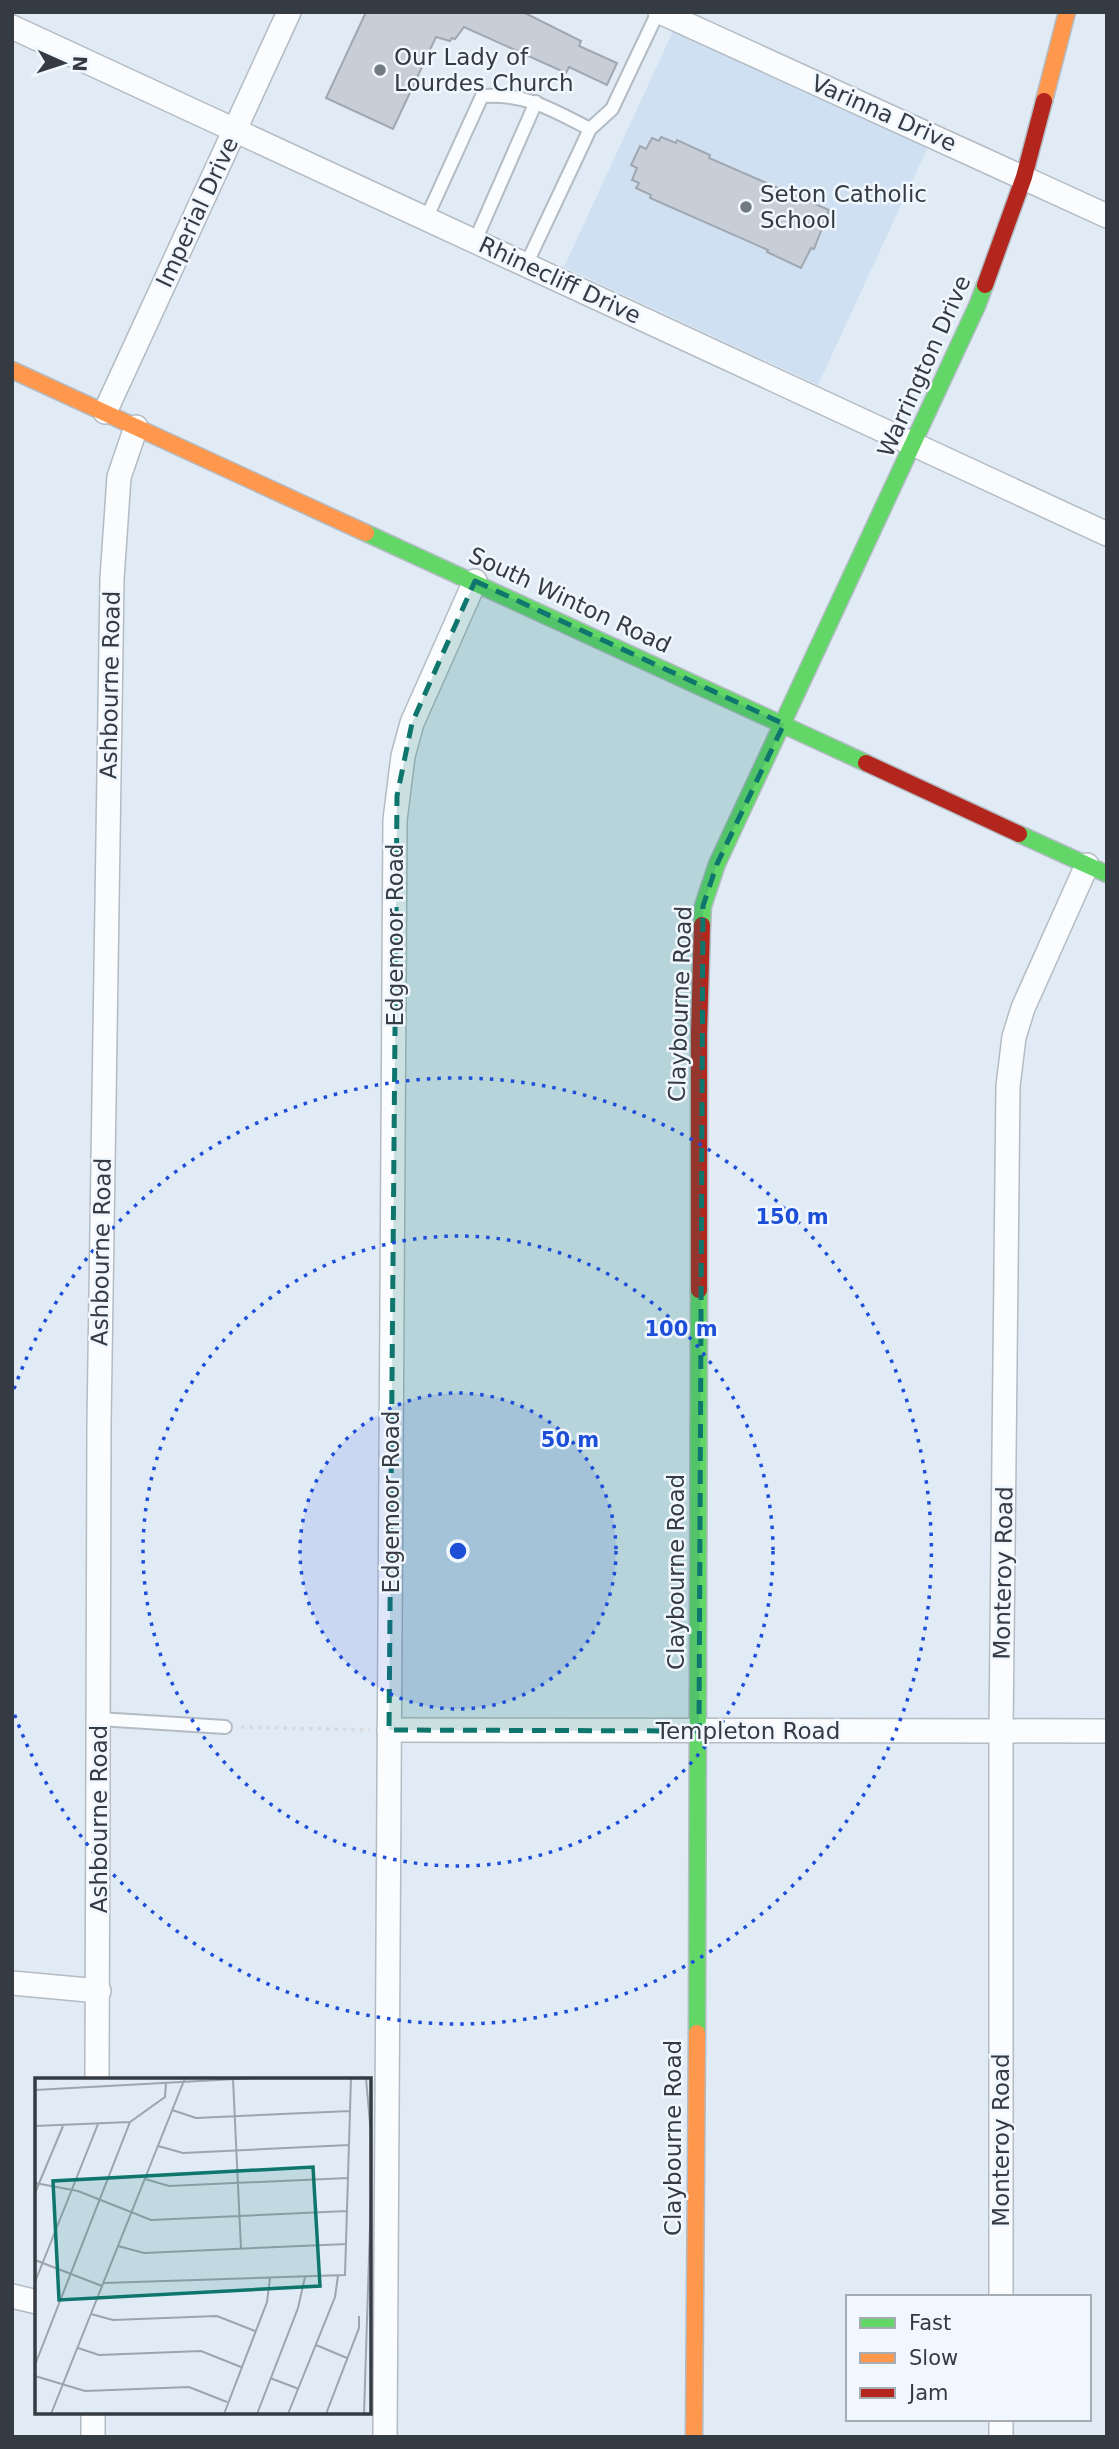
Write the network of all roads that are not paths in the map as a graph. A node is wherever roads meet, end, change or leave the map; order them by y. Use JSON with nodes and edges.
{"nodes":[{"id":1,"x":289,"y":12,"type":"edge"},
{"id":2,"x":659,"y":12,"type":"edge"},
{"id":3,"x":1067,"y":12,"type":"edge"},
{"id":4,"x":12,"y":27,"type":"edge"},
{"id":5,"x":536,"y":102,"type":"junction"},
{"id":6,"x":590,"y":129,"type":"junction"},
{"id":7,"x":235,"y":130,"type":"junction"},
{"id":8,"x":1024,"y":177,"type":"junction"},
{"id":9,"x":1107,"y":215,"type":"edge"},
{"id":10,"x":426,"y":219,"type":"junction"},
{"id":11,"x":475,"y":241,"type":"junction"},
{"id":12,"x":527,"y":265,"type":"junction"},
{"id":13,"x":12,"y":370,"type":"edge"},
{"id":14,"x":105,"y":412,"type":"junction"},
{"id":15,"x":136,"y":427,"type":"junction"},
{"id":16,"x":914,"y":444,"type":"junction"},
{"id":17,"x":1107,"y":534,"type":"edge"},
{"id":18,"x":475,"y":581,"type":"junction"},
{"id":19,"x":784,"y":724,"type":"junction"},
{"id":20,"x":1097,"y":869,"type":"edge"},
{"id":21,"x":99,"y":1718,"type":"junction"},
{"id":22,"x":225,"y":1727,"type":"road end"},
{"id":23,"x":389,"y":1730,"type":"junction"},
{"id":24,"x":699,"y":1731,"type":"junction"},
{"id":25,"x":1001,"y":1731,"type":"junction"},
{"id":26,"x":1107,"y":1731,"type":"edge"},
{"id":27,"x":12,"y":1983,"type":"edge"},
{"id":28,"x":99,"y":1991,"type":"junction"},
{"id":29,"x":97,"y":2078,"type":"edge"},
{"id":30,"x":1001,"y":2295,"type":"edge"},
{"id":31,"x":12,"y":2296,"type":"edge"},
{"id":32,"x":35,"y":2302,"type":"edge"},
{"id":33,"x":93,"y":2414,"type":"edge"},
{"id":34,"x":93,"y":2437,"type":"edge"},
{"id":35,"x":385,"y":2437,"type":"edge"},
{"id":36,"x":694,"y":2437,"type":"edge"}],
"edges":[{"from":1,"to":7,"type":"street","name":"Imperial Drive"},
{"from":2,"to":6,"type":"lane"},
{"from":2,"to":8,"type":"street","name":"Varinna Drive"},
{"from":3,"to":8,"type":"street","name":"Warrington Drive"},
{"from":4,"to":7,"type":"street","name":"Rhinecliff Drive"},
{"from":5,"to":6,"type":"lane"},
{"from":5,"to":10,"type":"lane"},
{"from":5,"to":11,"type":"lane"},
{"from":6,"to":12,"type":"lane"},
{"from":7,"to":10,"type":"street","name":"Rhinecliff Drive"},
{"from":7,"to":14,"type":"street","name":"Imperial Drive"},
{"from":8,"to":9,"type":"street","name":"Varinna Drive"},
{"from":8,"to":16,"type":"street","name":"Warrington Drive"},
{"from":10,"to":11,"type":"street","name":"Rhinecliff Drive"},
{"from":11,"to":12,"type":"street","name":"Rhinecliff Drive"},
{"from":12,"to":16,"type":"street","name":"Rhinecliff Drive"},
{"from":13,"to":14,"type":"street","name":"South Winton Road"},
{"from":14,"to":15,"type":"street","name":"South Winton Road"},
{"from":15,"to":18,"type":"street","name":"South Winton Road"},
{"from":15,"to":21,"type":"street","name":"Ashbourne Road"},
{"from":16,"to":17,"type":"street","name":"Rhinecliff Drive"},
{"from":16,"to":19,"type":"street","name":"Warrington Drive"},
{"from":18,"to":19,"type":"street","name":"South Winton Road"},
{"from":18,"to":23,"type":"street","name":"Edgemoor Road"},
{"from":19,"to":20,"type":"street","name":"South Winton Road"},
{"from":19,"to":24,"type":"street","name":"Claybourne Road"},
{"from":20,"to":25,"type":"street","name":"Monteroy Road"},
{"from":21,"to":22,"type":"lane"},
{"from":21,"to":28,"type":"street","name":"Ashbourne Road"},
{"from":23,"to":24,"type":"street","name":"Templeton Road"},
{"from":23,"to":35,"type":"street","name":"Edgemoor Road"},
{"from":24,"to":25,"type":"street","name":"Templeton Road"},
{"from":24,"to":36,"type":"street","name":"Claybourne Road"},
{"from":25,"to":26,"type":"street","name":"Templeton Road"},
{"from":25,"to":30,"type":"street","name":"Monteroy Road"},
{"from":27,"to":28,"type":"street"},
{"from":28,"to":29,"type":"street","name":"Ashbourne Road"},
{"from":31,"to":32,"type":"street"},
{"from":33,"to":34,"type":"street"}]}
